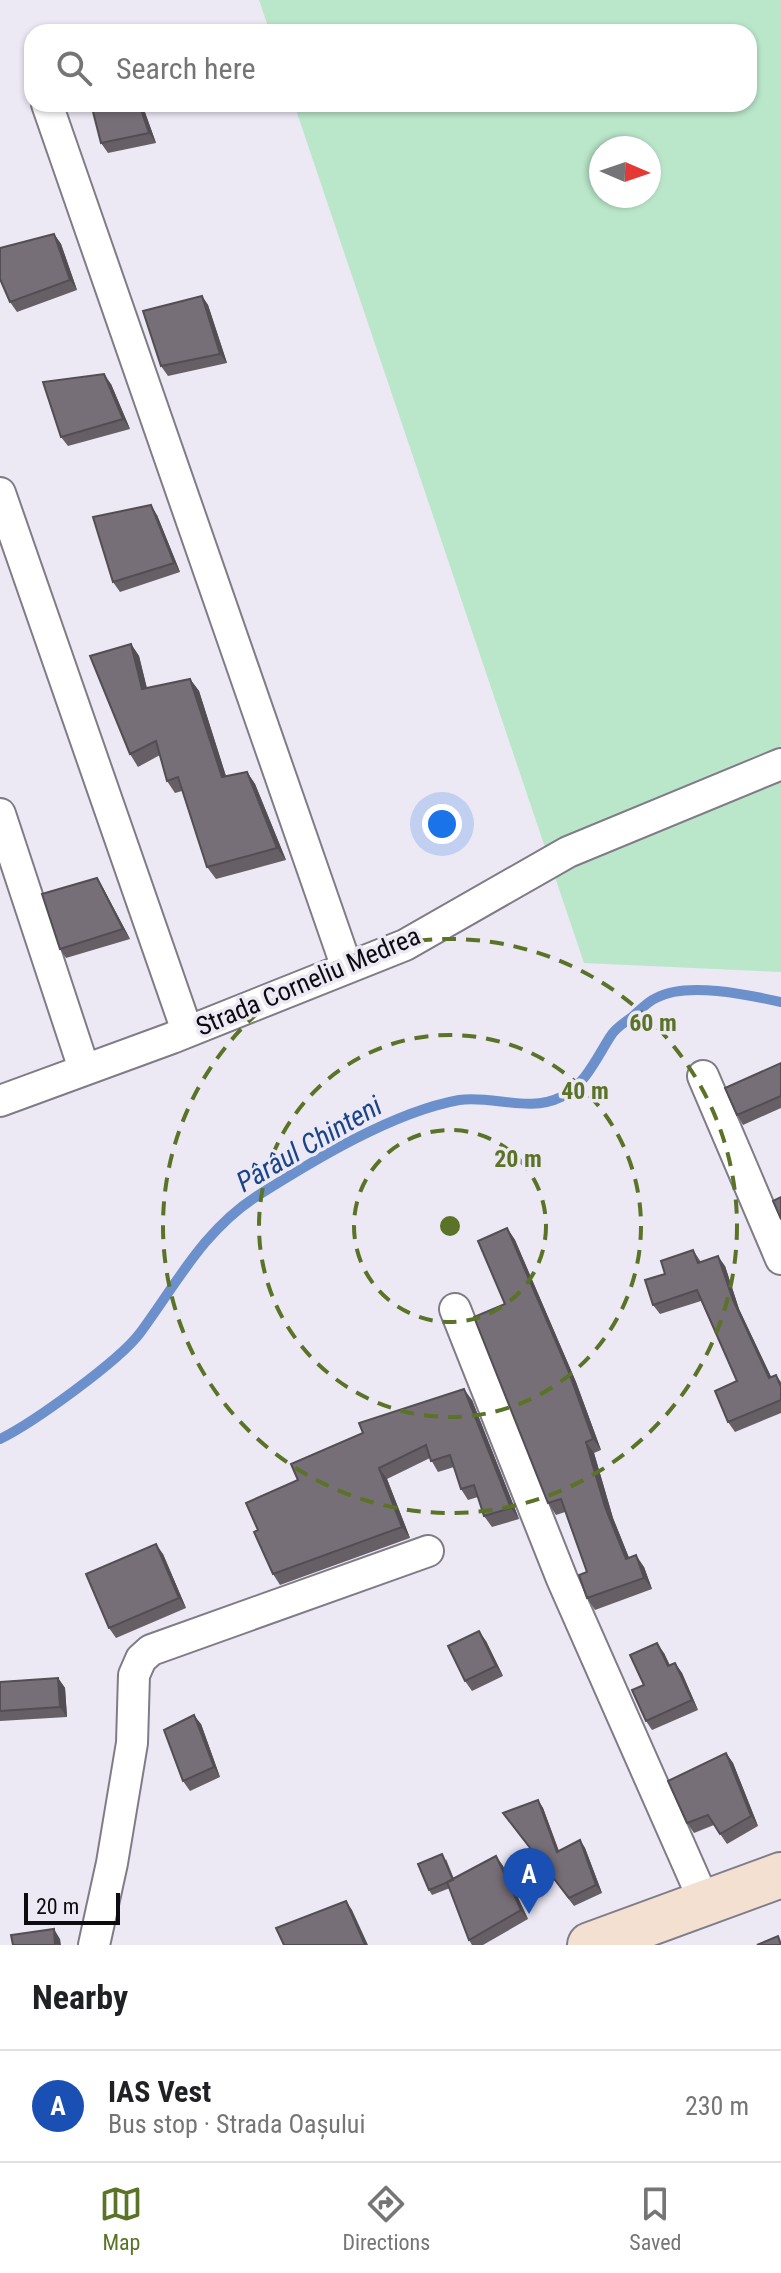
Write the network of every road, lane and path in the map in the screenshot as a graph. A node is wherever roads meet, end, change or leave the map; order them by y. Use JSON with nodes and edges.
{"nodes":[{"id":1,"x":50,"y":112,"type":"edge"},
{"id":2,"x":0,"y":493,"type":"edge"},
{"id":3,"x":781,"y":764,"type":"edge"},
{"id":4,"x":0,"y":814,"type":"edge"},
{"id":5,"x":347,"y":968,"type":"junction"},
{"id":6,"x":187,"y":1031,"type":"junction"},
{"id":7,"x":84,"y":1069,"type":"junction"},
{"id":8,"x":703,"y":1076,"type":"dead end"},
{"id":9,"x":0,"y":1101,"type":"edge"},
{"id":10,"x":781,"y":1259,"type":"edge"},
{"id":11,"x":455,"y":1309,"type":"dead end"},
{"id":12,"x":428,"y":1551,"type":"dead end"},
{"id":13,"x":781,"y":1875,"type":"edge"},
{"id":14,"x":705,"y":1903,"type":"junction"},
{"id":15,"x":611,"y":1942,"type":"edge"},
{"id":16,"x":94,"y":1945,"type":"edge"}],
"edges":[{"from":1,"to":5,"type":"street"},
{"from":2,"to":6,"type":"street"},
{"from":3,"to":5,"type":"street","name":"Strada Corneliu Medrea"},
{"from":4,"to":7,"type":"street"},
{"from":5,"to":6,"type":"street","name":"Strada Corneliu Medrea"},
{"from":6,"to":7,"type":"street","name":"Strada Corneliu Medrea"},
{"from":7,"to":9,"type":"street","name":"Strada Corneliu Medrea"},
{"from":8,"to":10,"type":"street"},
{"from":11,"to":14,"type":"street"},
{"from":12,"to":16,"type":"street"},
{"from":13,"to":14,"type":"main road"},
{"from":14,"to":15,"type":"main road"}]}
